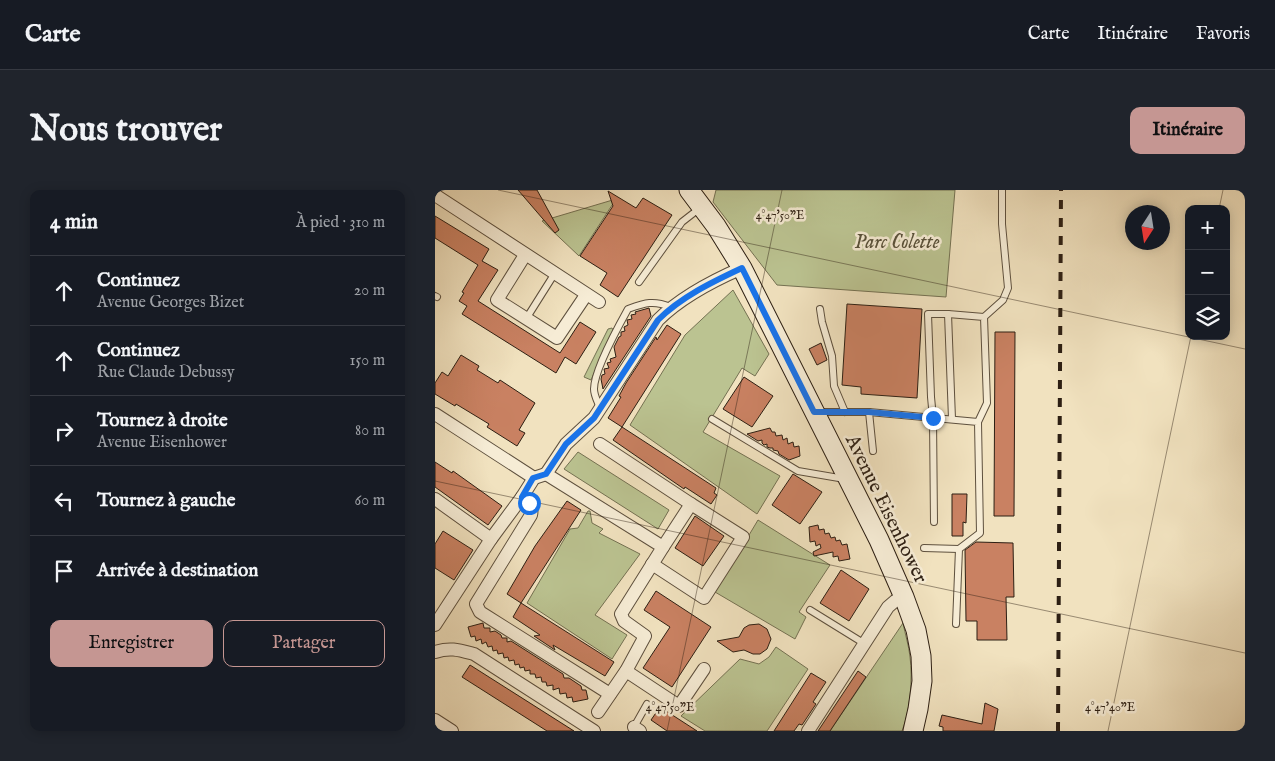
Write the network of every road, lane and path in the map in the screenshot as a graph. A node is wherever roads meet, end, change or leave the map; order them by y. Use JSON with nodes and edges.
{"nodes":[{"id":1,"x":689,"y":190,"type":"edge"},
{"id":2,"x":1002,"y":190,"type":"edge"},
{"id":3,"x":435,"y":195,"type":"edge"},
{"id":4,"x":701,"y":207,"type":"junction"},
{"id":5,"x":525,"y":255,"type":"junction"},
{"id":6,"x":742,"y":268,"type":"junction"},
{"id":7,"x":555,"y":273,"type":"junction"},
{"id":8,"x":639,"y":282,"type":"dead end"},
{"id":9,"x":586,"y":295,"type":"junction"},
{"id":10,"x":599,"y":302,"type":"dead end"},
{"id":11,"x":671,"y":307,"type":"junction"},
{"id":12,"x":820,"y":309,"type":"dead end"},
{"id":13,"x":948,"y":314,"type":"junction"},
{"id":14,"x":984,"y":317,"type":"junction"},
{"id":15,"x":526,"y":319,"type":"junction"},
{"id":16,"x":600,"y":408,"type":"junction"},
{"id":17,"x":814,"y":412,"type":"junction"},
{"id":18,"x":845,"y":412,"type":"junction"},
{"id":19,"x":869,"y":412,"type":"junction"},
{"id":20,"x":435,"y":414,"type":"edge"},
{"id":21,"x":933,"y":418,"type":"junction"},
{"id":22,"x":712,"y":419,"type":"dead end"},
{"id":23,"x":952,"y":420,"type":"junction"},
{"id":24,"x":978,"y":422,"type":"junction"},
{"id":25,"x":599,"y":444,"type":"dead end"},
{"id":26,"x":873,"y":451,"type":"dead end"},
{"id":27,"x":546,"y":474,"type":"junction"},
{"id":28,"x":846,"y":476,"type":"junction"},
{"id":29,"x":533,"y":478,"type":"junction"},
{"id":30,"x":522,"y":497,"type":"junction"},
{"id":31,"x":435,"y":499,"type":"edge"},
{"id":32,"x":691,"y":504,"type":"junction"},
{"id":33,"x":934,"y":522,"type":"dead end"},
{"id":34,"x":491,"y":539,"type":"junction"},
{"id":35,"x":663,"y":547,"type":"junction"},
{"id":36,"x":924,"y":548,"type":"dead end"},
{"id":37,"x":959,"y":549,"type":"junction"},
{"id":38,"x":652,"y":564,"type":"junction"},
{"id":39,"x":904,"y":597,"type":"junction"},
{"id":40,"x":810,"y":610,"type":"dead end"},
{"id":41,"x":957,"y":624,"type":"dead end"},
{"id":42,"x":435,"y":625,"type":"edge"},
{"id":43,"x":865,"y":644,"type":"junction"},
{"id":44,"x":435,"y":652,"type":"edge"},
{"id":45,"x":703,"y":669,"type":"dead end"},
{"id":46,"x":626,"y":670,"type":"junction"},
{"id":47,"x":610,"y":694,"type":"junction"},
{"id":48,"x":647,"y":704,"type":"dead end"},
{"id":49,"x":598,"y":712,"type":"dead end"},
{"id":50,"x":435,"y":720,"type":"edge"},
{"id":51,"x":637,"y":729,"type":"edge"},
{"id":52,"x":452,"y":731,"type":"edge"},
{"id":53,"x":594,"y":731,"type":"edge"},
{"id":54,"x":808,"y":731,"type":"edge"},
{"id":55,"x":913,"y":731,"type":"edge"}],
"edges":[{"from":1,"to":4,"type":"street","name":"Avenue Eisenhower"},
{"from":2,"to":14,"type":"lane"},
{"from":3,"to":5,"type":"street"},
{"from":4,"to":6,"type":"street","name":"Avenue Eisenhower"},
{"from":4,"to":8,"type":"lane"},
{"from":5,"to":7,"type":"street"},
{"from":5,"to":15,"type":"street"},
{"from":6,"to":11,"type":"street"},
{"from":6,"to":17,"type":"street","name":"Avenue Eisenhower"},
{"from":7,"to":9,"type":"street"},
{"from":7,"to":15,"type":"lane"},
{"from":9,"to":10,"type":"street"},
{"from":9,"to":15,"type":"street"},
{"from":11,"to":16,"type":"street"},
{"from":11,"to":16,"type":"lane"},
{"from":12,"to":18,"type":"lane"},
{"from":13,"to":14,"type":"lane"},
{"from":13,"to":21,"type":"lane"},
{"from":13,"to":23,"type":"lane"},
{"from":14,"to":24,"type":"lane"},
{"from":16,"to":27,"type":"street"},
{"from":17,"to":18,"type":"lane"},
{"from":17,"to":28,"type":"street","name":"Avenue Eisenhower"},
{"from":18,"to":19,"type":"lane"},
{"from":19,"to":21,"type":"lane"},
{"from":19,"to":26,"type":"lane"},
{"from":20,"to":29,"type":"street"},
{"from":21,"to":23,"type":"lane"},
{"from":21,"to":33,"type":"lane"},
{"from":22,"to":28,"type":"lane"},
{"from":23,"to":24,"type":"lane"},
{"from":24,"to":37,"type":"lane"},
{"from":25,"to":32,"type":"street"},
{"from":27,"to":29,"type":"street"},
{"from":27,"to":35,"type":"street"},
{"from":28,"to":39,"type":"street","name":"Avenue Eisenhower"},
{"from":29,"to":30,"type":"street"},
{"from":30,"to":34,"type":"street"},
{"from":30,"to":47,"type":"street"},
{"from":31,"to":34,"type":"street"},
{"from":32,"to":35,"type":"street"},
{"from":32,"to":38,"type":"street"},
{"from":34,"to":42,"type":"street"},
{"from":35,"to":38,"type":"street"},
{"from":36,"to":37,"type":"lane"},
{"from":37,"to":41,"type":"lane"},
{"from":38,"to":46,"type":"street"},
{"from":39,"to":43,"type":"street"},
{"from":39,"to":55,"type":"street","name":"Avenue Eisenhower"},
{"from":40,"to":43,"type":"lane"},
{"from":43,"to":54,"type":"street"},
{"from":44,"to":53,"type":"street"},
{"from":45,"to":46,"type":"street"},
{"from":46,"to":47,"type":"street"},
{"from":47,"to":49,"type":"street"},
{"from":48,"to":51,"type":"lane"},
{"from":50,"to":52,"type":"street"}]}
